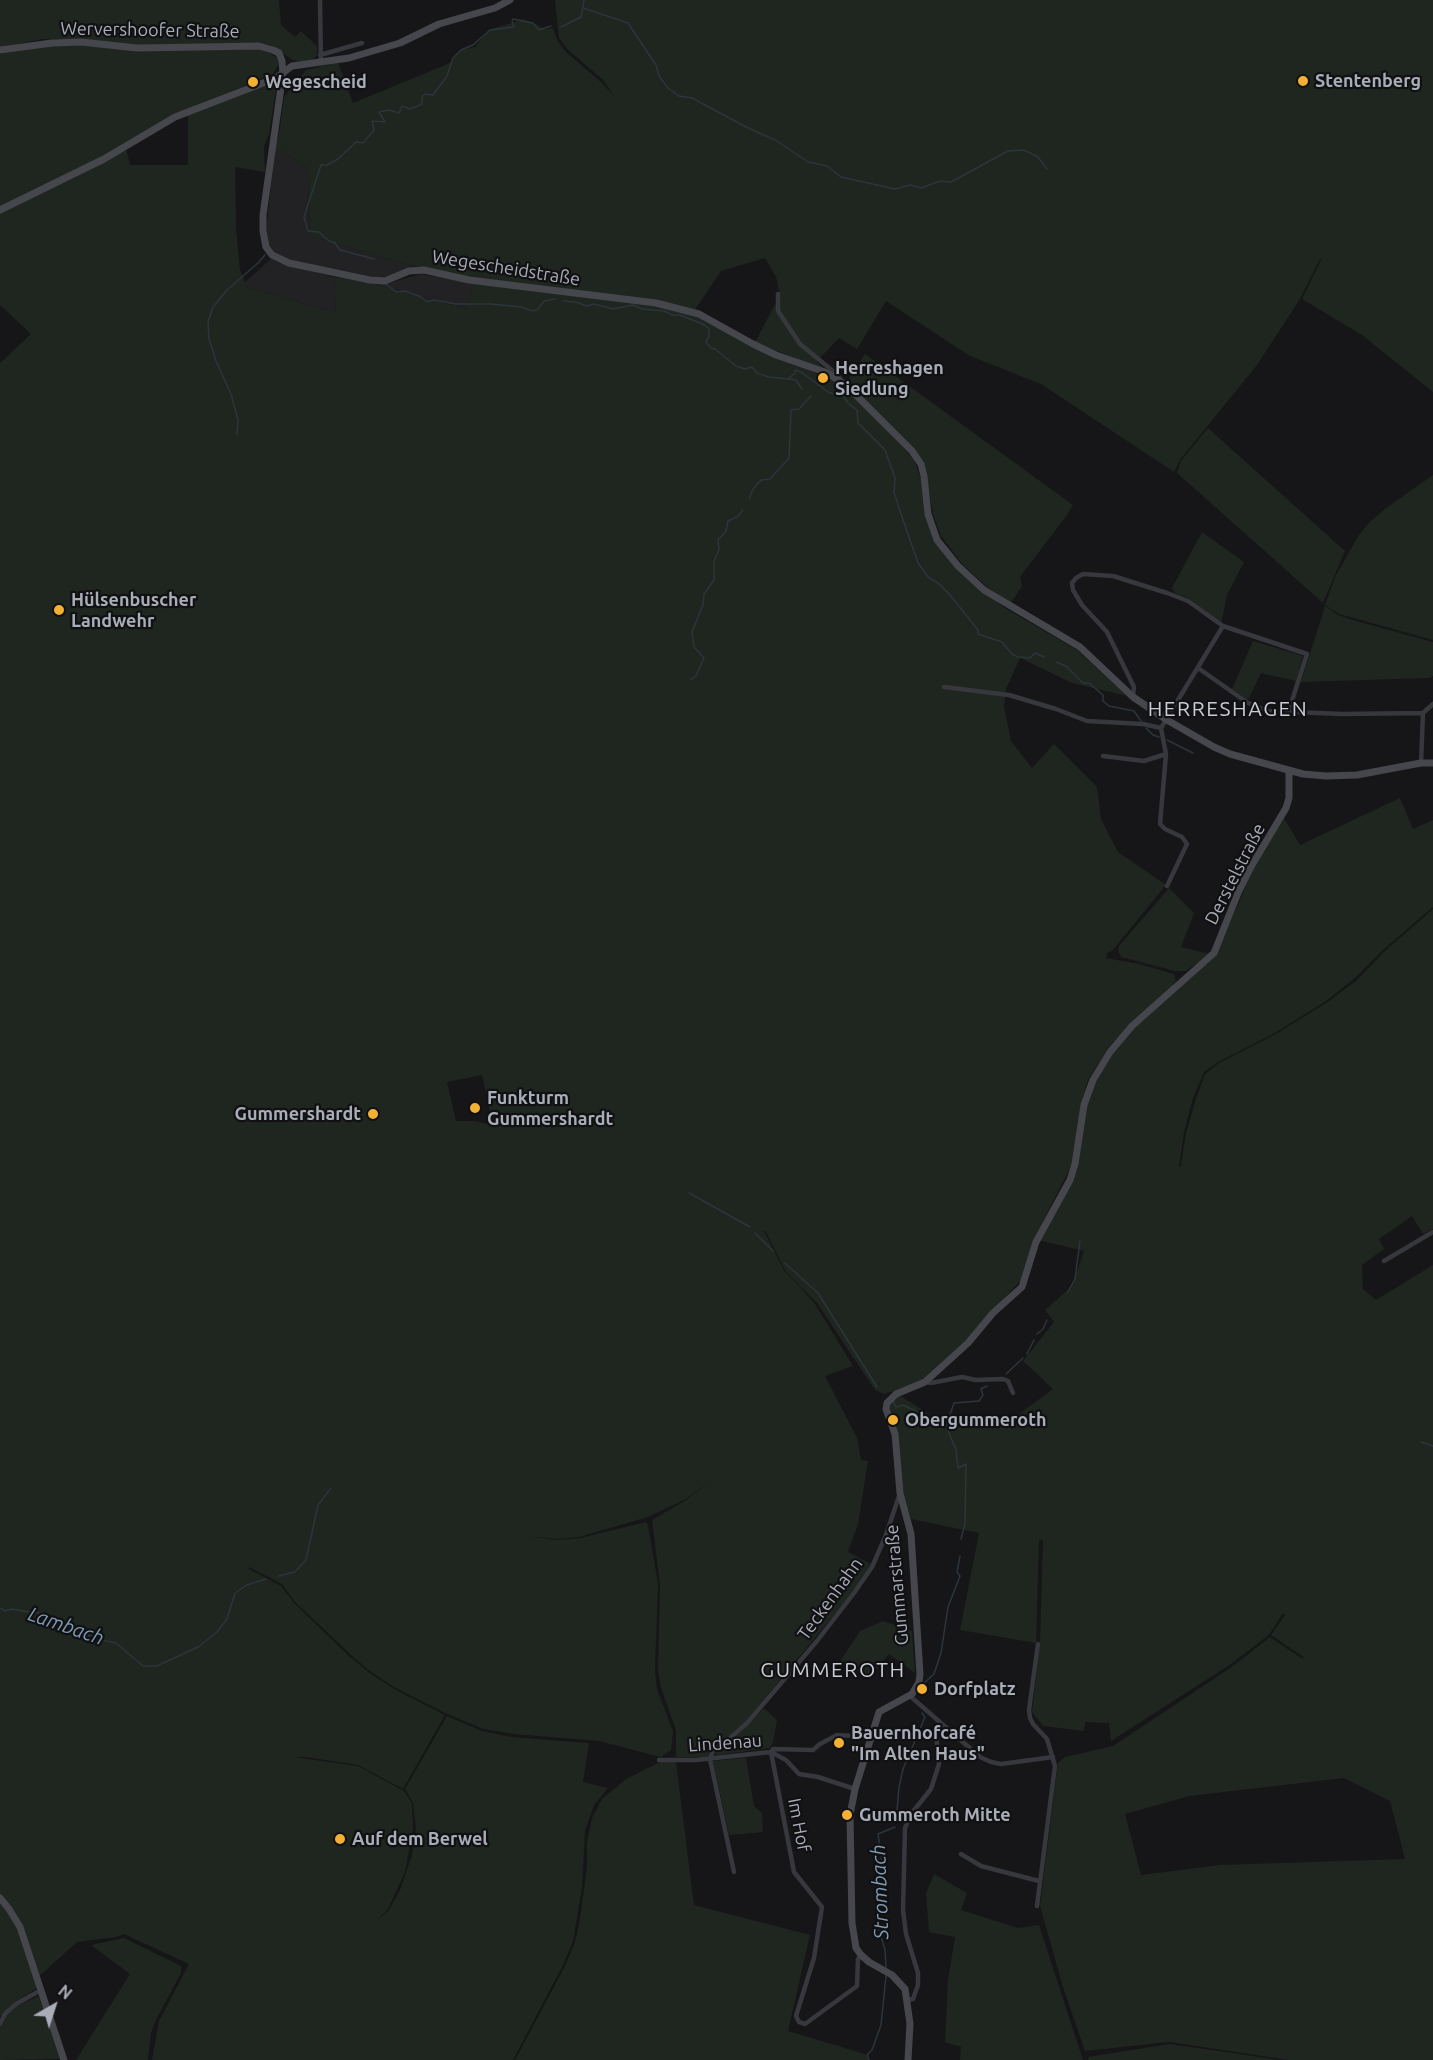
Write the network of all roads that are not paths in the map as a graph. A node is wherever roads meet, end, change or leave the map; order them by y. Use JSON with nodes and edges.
{"nodes":[{"id":1,"x":320,"y":0,"type":"edge"},
{"id":2,"x":510,"y":0,"type":"edge"},
{"id":3,"x":362,"y":43,"type":"dead end"},
{"id":4,"x":0,"y":50,"type":"edge"},
{"id":5,"x":320,"y":59,"type":"junction"},
{"id":6,"x":283,"y":73,"type":"junction"},
{"id":7,"x":0,"y":210,"type":"edge"},
{"id":8,"x":778,"y":294,"type":"dead end"},
{"id":9,"x":840,"y":381,"type":"junction"},
{"id":10,"x":1223,"y":626,"type":"junction"},
{"id":11,"x":1198,"y":668,"type":"junction"},
{"id":12,"x":944,"y":687,"type":"dead end"},
{"id":13,"x":1133,"y":697,"type":"junction"},
{"id":14,"x":1433,"y":704,"type":"edge"},
{"id":15,"x":1287,"y":713,"type":"junction"},
{"id":16,"x":1423,"y":713,"type":"junction"},
{"id":17,"x":1167,"y":720,"type":"junction"},
{"id":18,"x":1161,"y":728,"type":"junction"},
{"id":19,"x":1166,"y":754,"type":"junction"},
{"id":20,"x":1103,"y":756,"type":"dead end"},
{"id":21,"x":1421,"y":763,"type":"junction"},
{"id":22,"x":1433,"y":763,"type":"edge"},
{"id":23,"x":1289,"y":771,"type":"junction"},
{"id":24,"x":1167,"y":886,"type":"dead end"},
{"id":25,"x":1433,"y":1232,"type":"edge"},
{"id":26,"x":1384,"y":1261,"type":"dead end"},
{"id":27,"x":1022,"y":1287,"type":"joint"},
{"id":28,"x":925,"y":1382,"type":"junction"},
{"id":29,"x":1013,"y":1393,"type":"dead end"},
{"id":30,"x":900,"y":1493,"type":"junction"},
{"id":31,"x":1038,"y":1644,"type":"dead end"},
{"id":32,"x":910,"y":1696,"type":"junction"},
{"id":33,"x":942,"y":1725,"type":"junction"},
{"id":34,"x":870,"y":1737,"type":"junction"},
{"id":35,"x":771,"y":1752,"type":"junction"},
{"id":36,"x":1053,"y":1757,"type":"junction"},
{"id":37,"x":710,"y":1759,"type":"junction"},
{"id":38,"x":659,"y":1760,"type":"dead end"},
{"id":39,"x":855,"y":1789,"type":"junction"},
{"id":40,"x":961,"y":1854,"type":"dead end"},
{"id":41,"x":734,"y":1872,"type":"dead end"},
{"id":42,"x":1039,"y":1881,"type":"junction"},
{"id":43,"x":0,"y":1898,"type":"edge"},
{"id":44,"x":1037,"y":1906,"type":"dead end"},
{"id":45,"x":861,"y":1955,"type":"junction"},
{"id":46,"x":41,"y":1990,"type":"junction"},
{"id":47,"x":908,"y":2000,"type":"junction"},
{"id":48,"x":0,"y":2024,"type":"edge"},
{"id":49,"x":64,"y":2060,"type":"edge"},
{"id":50,"x":908,"y":2060,"type":"edge"}],
"edges":[{"from":1,"to":5,"type":"street"},
{"from":2,"to":5,"type":"main road"},
{"from":3,"to":5,"type":"street"},
{"from":4,"to":6,"type":"main road","name":"Wervershoofer Straße"},
{"from":5,"to":6,"type":"main road"},
{"from":6,"to":7,"type":"main road"},
{"from":6,"to":9,"type":"main road","name":"Wegescheidstraße"},
{"from":8,"to":9,"type":"street"},
{"from":9,"to":13,"type":"main road","name":"Wegescheidstraße"},
{"from":10,"to":11,"type":"street"},
{"from":10,"to":13,"type":"street"},
{"from":10,"to":15,"type":"street"},
{"from":11,"to":15,"type":"street"},
{"from":11,"to":17,"type":"street"},
{"from":12,"to":18,"type":"street"},
{"from":13,"to":17,"type":"main road","name":"Wegescheidstraße"},
{"from":14,"to":16,"type":"street"},
{"from":15,"to":16,"type":"street"},
{"from":16,"to":21,"type":"street"},
{"from":17,"to":18,"type":"street"},
{"from":17,"to":23,"type":"main road","name":"Wegescheidstraße"},
{"from":18,"to":19,"type":"street"},
{"from":19,"to":20,"type":"street"},
{"from":19,"to":24,"type":"street"},
{"from":21,"to":22,"type":"main road","name":"Wegescheidstraße"},
{"from":21,"to":23,"type":"main road","name":"Wegescheidstraße"},
{"from":23,"to":27,"type":"main road","name":"Derstelstraße"},
{"from":25,"to":26,"type":"street"},
{"from":27,"to":28,"type":"main road","name":"Gummarstraße"},
{"from":28,"to":29,"type":"street"},
{"from":28,"to":30,"type":"main road","name":"Gummarstraße"},
{"from":30,"to":32,"type":"main road","name":"Gummarstraße"},
{"from":30,"to":37,"type":"street","name":"Teckenhahn"},
{"from":31,"to":36,"type":"street"},
{"from":32,"to":33,"type":"street"},
{"from":32,"to":34,"type":"main road"},
{"from":33,"to":36,"type":"street"},
{"from":33,"to":47,"type":"street"},
{"from":34,"to":35,"type":"street"},
{"from":34,"to":39,"type":"main road"},
{"from":35,"to":37,"type":"street","name":"Lindenau"},
{"from":35,"to":39,"type":"street","name":"Lindenau"},
{"from":35,"to":45,"type":"street","name":"Im Hof"},
{"from":36,"to":42,"type":"street"},
{"from":37,"to":38,"type":"street","name":"Lindenau"},
{"from":37,"to":41,"type":"street"},
{"from":39,"to":45,"type":"main road"},
{"from":40,"to":42,"type":"street"},
{"from":42,"to":44,"type":"street"},
{"from":43,"to":46,"type":"main road"},
{"from":45,"to":47,"type":"main road"},
{"from":46,"to":48,"type":"street"},
{"from":46,"to":49,"type":"main road"},
{"from":47,"to":50,"type":"main road"}]}
